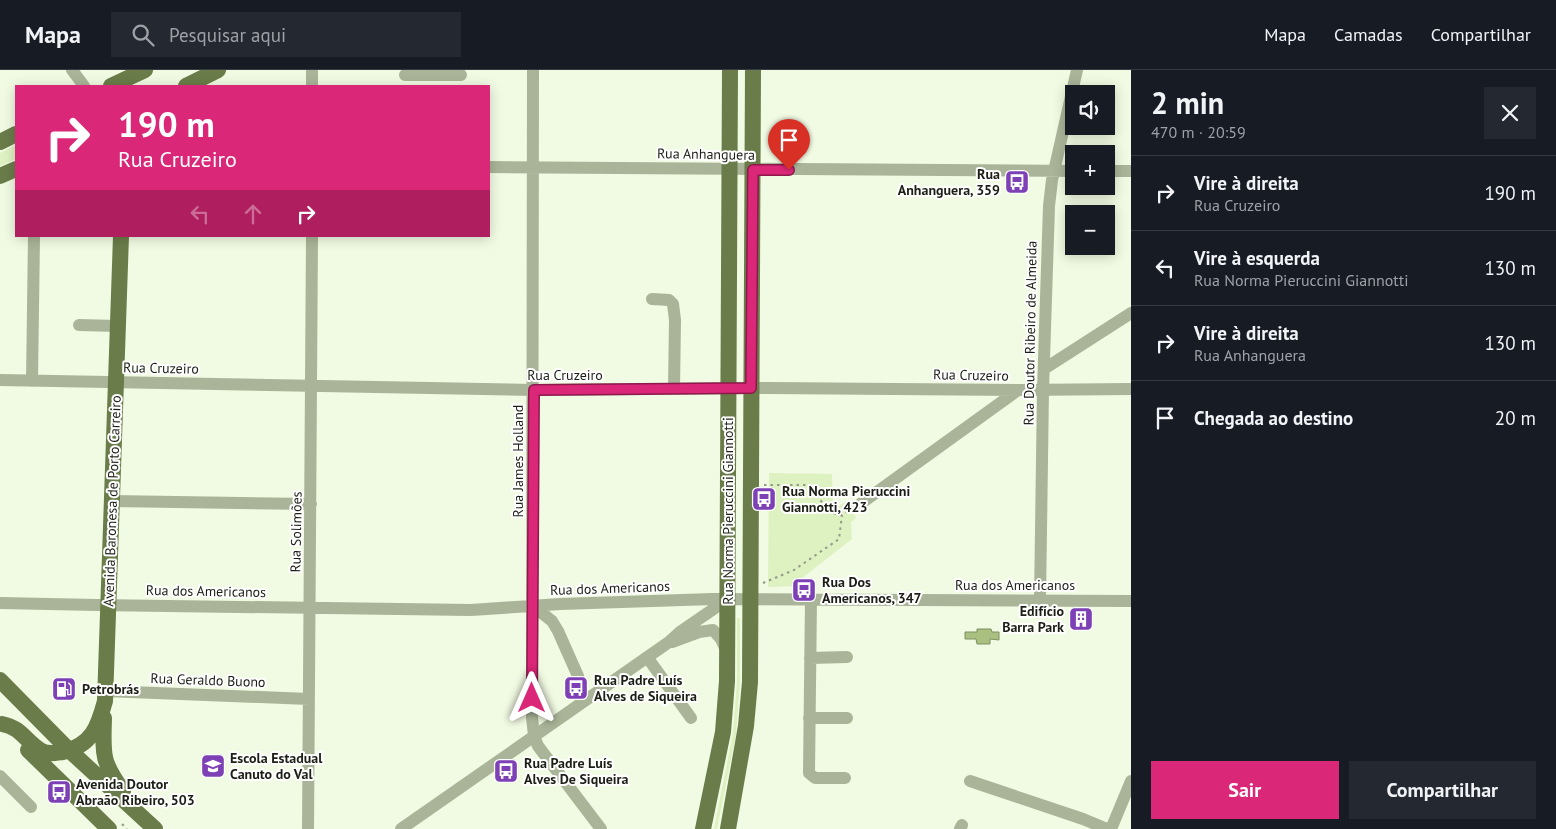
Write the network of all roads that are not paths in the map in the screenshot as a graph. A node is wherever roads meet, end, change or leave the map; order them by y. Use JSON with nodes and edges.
{"nodes":[{"id":1,"x":72,"y":70,"type":"edge"},
{"id":2,"x":145,"y":70,"type":"edge"},
{"id":3,"x":218,"y":70,"type":"edge"},
{"id":4,"x":312,"y":70,"type":"edge"},
{"id":5,"x":533,"y":70,"type":"edge"},
{"id":6,"x":730,"y":70,"type":"edge"},
{"id":7,"x":753,"y":70,"type":"edge"},
{"id":8,"x":1077,"y":70,"type":"edge"},
{"id":9,"x":405,"y":75,"type":"dead end"},
{"id":10,"x":461,"y":75,"type":"dead end"},
{"id":11,"x":435,"y":81,"type":"edge"},
{"id":12,"x":83,"y":85,"type":"edge"},
{"id":13,"x":113,"y":85,"type":"edge"},
{"id":14,"x":188,"y":85,"type":"edge"},
{"id":15,"x":312,"y":85,"type":"edge"},
{"id":16,"x":15,"y":134,"type":"edge"},
{"id":17,"x":0,"y":142,"type":"edge"},
{"id":18,"x":490,"y":167,"type":"edge"},
{"id":19,"x":533,"y":167,"type":"junction"},
{"id":20,"x":15,"y":169,"type":"edge"},
{"id":21,"x":730,"y":169,"type":"junction"},
{"id":22,"x":753,"y":170,"type":"junction"},
{"id":23,"x":1054,"y":170,"type":"junction"},
{"id":24,"x":1065,"y":171,"type":"edge"},
{"id":25,"x":1115,"y":171,"type":"edge"},
{"id":26,"x":1131,"y":171,"type":"edge"},
{"id":27,"x":0,"y":176,"type":"edge"},
{"id":28,"x":34,"y":237,"type":"edge"},
{"id":29,"x":121,"y":237,"type":"edge"},
{"id":30,"x":312,"y":237,"type":"edge"},
{"id":31,"x":652,"y":299,"type":"dead end"},
{"id":32,"x":1131,"y":313,"type":"edge"},
{"id":33,"x":79,"y":325,"type":"dead end"},
{"id":34,"x":117,"y":326,"type":"junction"},
{"id":35,"x":1044,"y":369,"type":"junction"},
{"id":36,"x":0,"y":380,"type":"edge"},
{"id":37,"x":32,"y":381,"type":"junction"},
{"id":38,"x":115,"y":382,"type":"junction"},
{"id":39,"x":312,"y":386,"type":"junction"},
{"id":40,"x":728,"y":388,"type":"junction"},
{"id":41,"x":751,"y":388,"type":"junction"},
{"id":42,"x":674,"y":389,"type":"junction"},
{"id":43,"x":1131,"y":389,"type":"edge"},
{"id":44,"x":534,"y":390,"type":"junction"},
{"id":45,"x":1018,"y":390,"type":"junction"},
{"id":46,"x":1043,"y":390,"type":"junction"},
{"id":47,"x":112,"y":501,"type":"junction"},
{"id":48,"x":311,"y":504,"type":"junction"},
{"id":49,"x":856,"y":507,"type":"road end"},
{"id":50,"x":728,"y":599,"type":"junction"},
{"id":51,"x":811,"y":599,"type":"junction"},
{"id":52,"x":750,"y":600,"type":"junction"},
{"id":53,"x":1040,"y":600,"type":"junction"},
{"id":54,"x":1131,"y":601,"type":"edge"},
{"id":55,"x":0,"y":603,"type":"edge"},
{"id":56,"x":108,"y":606,"type":"junction"},
{"id":57,"x":533,"y":606,"type":"junction"},
{"id":58,"x":310,"y":608,"type":"junction"},
{"id":59,"x":669,"y":642,"type":"junction"},
{"id":60,"x":727,"y":656,"type":"junction"},
{"id":61,"x":647,"y":657,"type":"junction"},
{"id":62,"x":847,"y":657,"type":"dead end"},
{"id":63,"x":810,"y":658,"type":"junction"},
{"id":64,"x":578,"y":676,"type":"dead end"},
{"id":65,"x":0,"y":680,"type":"edge"},
{"id":66,"x":105,"y":696,"type":"junction"},
{"id":67,"x":309,"y":699,"type":"junction"},
{"id":68,"x":691,"y":718,"type":"dead end"},
{"id":69,"x":809,"y":718,"type":"junction"},
{"id":70,"x":847,"y":718,"type":"dead end"},
{"id":71,"x":1,"y":723,"type":"edge"},
{"id":72,"x":534,"y":736,"type":"junction"},
{"id":73,"x":69,"y":750,"type":"junction"},
{"id":74,"x":0,"y":776,"type":"edge"},
{"id":75,"x":845,"y":778,"type":"dead end"},
{"id":76,"x":970,"y":781,"type":"dead end"},
{"id":77,"x":1131,"y":781,"type":"edge"},
{"id":78,"x":31,"y":807,"type":"dead end"},
{"id":79,"x":140,"y":814,"type":"junction"},
{"id":80,"x":109,"y":829,"type":"edge"},
{"id":81,"x":155,"y":829,"type":"edge"},
{"id":82,"x":308,"y":829,"type":"edge"},
{"id":83,"x":401,"y":829,"type":"edge"},
{"id":84,"x":601,"y":829,"type":"edge"},
{"id":85,"x":704,"y":829,"type":"edge"},
{"id":86,"x":728,"y":829,"type":"edge"},
{"id":87,"x":1107,"y":829,"type":"edge"},
{"id":88,"x":1111,"y":829,"type":"edge"}],
"edges":[{"from":1,"to":12,"type":"street"},
{"from":2,"to":13,"type":"main road"},
{"from":3,"to":14,"type":"main road"},
{"from":4,"to":15,"type":"street"},
{"from":5,"to":19,"type":"street","name":"Rua James Holland"},
{"from":6,"to":21,"type":"main road","name":"Rua Norma Pieruccini Giannotti"},
{"from":7,"to":22,"type":"main road","name":"Rua Norma Pieruccini Giannotti"},
{"from":8,"to":23,"type":"street","name":"Rua Doutor Ribeiro de Almeida"},
{"from":9,"to":11,"type":"street"},
{"from":10,"to":11,"type":"street"},
{"from":16,"to":17,"type":"main road"},
{"from":18,"to":19,"type":"street","name":"Rua Anhanguera"},
{"from":19,"to":21,"type":"street","name":"Rua Anhanguera"},
{"from":19,"to":44,"type":"street","name":"Rua James Holland"},
{"from":20,"to":27,"type":"main road"},
{"from":21,"to":22,"type":"street","name":"Rua Anhanguera"},
{"from":21,"to":40,"type":"main road","name":"Rua Norma Pieruccini Giannotti"},
{"from":22,"to":23,"type":"street","name":"Rua Anhanguera"},
{"from":22,"to":41,"type":"main road","name":"Rua Norma Pieruccini Giannotti"},
{"from":23,"to":24,"type":"street","name":"Rua Anhanguera"},
{"from":23,"to":35,"type":"street","name":"Rua Doutor Ribeiro de Almeida"},
{"from":25,"to":26,"type":"street"},
{"from":28,"to":37,"type":"street"},
{"from":29,"to":34,"type":"main road","name":"Avenida Baronesa de Porto Carreiro"},
{"from":30,"to":39,"type":"street","name":"Rua Solimões"},
{"from":31,"to":42,"type":"street"},
{"from":32,"to":35,"type":"street"},
{"from":33,"to":34,"type":"street"},
{"from":34,"to":38,"type":"main road","name":"Avenida Baronesa de Porto Carreiro"},
{"from":35,"to":46,"type":"street","name":"Rua Doutor Ribeiro de Almeida"},
{"from":36,"to":37,"type":"street","name":"Rua Cruzeiro"},
{"from":37,"to":38,"type":"street","name":"Rua Cruzeiro"},
{"from":38,"to":39,"type":"street","name":"Rua Cruzeiro"},
{"from":38,"to":47,"type":"main road","name":"Avenida Baronesa de Porto Carreiro"},
{"from":39,"to":44,"type":"street","name":"Rua Cruzeiro"},
{"from":39,"to":48,"type":"street","name":"Rua Solimões"},
{"from":40,"to":41,"type":"street","name":"Rua Cruzeiro"},
{"from":40,"to":42,"type":"street","name":"Rua Cruzeiro"},
{"from":40,"to":50,"type":"main road","name":"Rua Norma Pieruccini Giannotti"},
{"from":41,"to":45,"type":"street","name":"Rua Cruzeiro"},
{"from":41,"to":52,"type":"main road","name":"Rua Norma Pieruccini Giannotti"},
{"from":42,"to":44,"type":"street","name":"Rua Cruzeiro"},
{"from":43,"to":46,"type":"street","name":"Rua Cruzeiro"},
{"from":44,"to":57,"type":"street","name":"Rua James Holland"},
{"from":45,"to":46,"type":"street","name":"Rua Cruzeiro"},
{"from":45,"to":49,"type":"street"},
{"from":46,"to":53,"type":"street","name":"Rua Doutor Ribeiro de Almeida"},
{"from":47,"to":48,"type":"street"},
{"from":47,"to":56,"type":"main road","name":"Avenida Baronesa de Porto Carreiro"},
{"from":48,"to":58,"type":"street","name":"Rua Solimões"},
{"from":50,"to":52,"type":"street","name":"Rua dos Americanos"},
{"from":50,"to":57,"type":"street","name":"Rua dos Americanos"},
{"from":50,"to":59,"type":"street"},
{"from":50,"to":60,"type":"main road","name":"Rua Norma Pieruccini Giannotti"},
{"from":51,"to":52,"type":"street","name":"Rua dos Americanos"},
{"from":51,"to":53,"type":"street","name":"Rua dos Americanos"},
{"from":51,"to":63,"type":"street"},
{"from":52,"to":86,"type":"main road","name":"Rua Norma Pieruccini Giannotti"},
{"from":53,"to":54,"type":"street","name":"Rua dos Americanos"},
{"from":55,"to":56,"type":"street","name":"Rua dos Americanos"},
{"from":56,"to":58,"type":"street","name":"Rua dos Americanos"},
{"from":56,"to":66,"type":"main road","name":"Avenida Baronesa de Porto Carreiro"},
{"from":57,"to":58,"type":"street","name":"Rua dos Americanos"},
{"from":57,"to":64,"type":"street"},
{"from":57,"to":72,"type":"street","name":"Rua James Holland"},
{"from":58,"to":67,"type":"street","name":"Rua Solimões"},
{"from":59,"to":60,"type":"street"},
{"from":59,"to":61,"type":"street"},
{"from":60,"to":85,"type":"main road","name":"Rua Norma Pieruccini Giannotti"},
{"from":61,"to":68,"type":"street"},
{"from":61,"to":72,"type":"street"},
{"from":62,"to":63,"type":"street"},
{"from":63,"to":69,"type":"street"},
{"from":65,"to":73,"type":"main road"},
{"from":66,"to":67,"type":"street","name":"Rua Geraldo Buono"},
{"from":66,"to":73,"type":"main road","name":"Avenida Baronesa de Porto Carreiro"},
{"from":66,"to":79,"type":"main road"},
{"from":67,"to":82,"type":"street","name":"Rua Solimões"},
{"from":69,"to":70,"type":"street"},
{"from":69,"to":75,"type":"street"},
{"from":71,"to":73,"type":"main road"},
{"from":71,"to":80,"type":"main road"},
{"from":72,"to":83,"type":"street"},
{"from":72,"to":84,"type":"street","name":"Rua James Holland"},
{"from":73,"to":79,"type":"main road"},
{"from":74,"to":78,"type":"street"},
{"from":76,"to":87,"type":"street"},
{"from":77,"to":88,"type":"street"},
{"from":79,"to":81,"type":"main road"}]}
